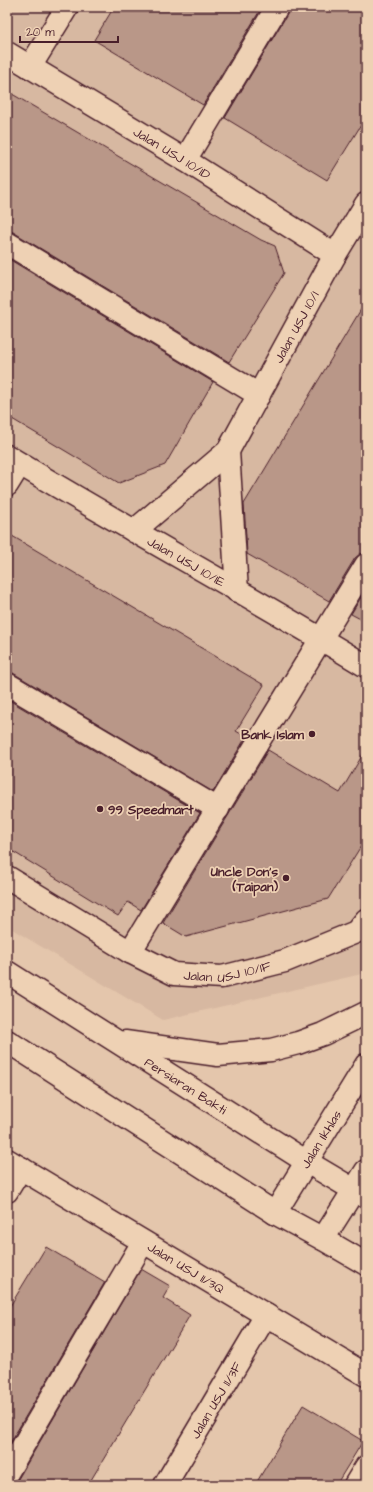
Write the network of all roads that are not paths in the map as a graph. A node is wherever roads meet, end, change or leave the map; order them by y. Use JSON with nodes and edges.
{"nodes":[{"id":1,"x":66,"y":7,"type":"edge"},
{"id":2,"x":277,"y":7,"type":"edge"},
{"id":3,"x":7,"y":54,"type":"edge"},
{"id":4,"x":30,"y":67,"type":"junction"},
{"id":5,"x":184,"y":160,"type":"junction"},
{"id":6,"x":366,"y":204,"type":"edge"},
{"id":7,"x":7,"y":243,"type":"edge"},
{"id":8,"x":335,"y":255,"type":"junction"},
{"id":9,"x":259,"y":395,"type":"junction"},
{"id":10,"x":228,"y":451,"type":"junction"},
{"id":11,"x":13,"y":460,"type":"edge"},
{"id":12,"x":7,"y":485,"type":"edge"},
{"id":13,"x":134,"y":531,"type":"junction"},
{"id":14,"x":366,"y":565,"type":"edge"},
{"id":15,"x":238,"y":591,"type":"junction"},
{"id":16,"x":322,"y":639,"type":"junction"},
{"id":17,"x":366,"y":666,"type":"edge"},
{"id":18,"x":7,"y":684,"type":"edge"},
{"id":19,"x":218,"y":809,"type":"junction"},
{"id":20,"x":7,"y":877,"type":"edge"},
{"id":21,"x":366,"y":920,"type":"edge"},
{"id":22,"x":130,"y":952,"type":"junction"},
{"id":23,"x":7,"y":972,"type":"edge"},
{"id":24,"x":366,"y":1013,"type":"edge"},
{"id":25,"x":7,"y":1041,"type":"edge"},
{"id":26,"x":118,"y":1041,"type":"junction"},
{"id":27,"x":366,"y":1065,"type":"edge"},
{"id":28,"x":307,"y":1162,"type":"junction"},
{"id":29,"x":14,"y":1164,"type":"edge"},
{"id":30,"x":366,"y":1171,"type":"edge"},
{"id":31,"x":7,"y":1191,"type":"edge"},
{"id":32,"x":360,"y":1193,"type":"edge"},
{"id":33,"x":275,"y":1213,"type":"junction"},
{"id":34,"x":323,"y":1239,"type":"junction"},
{"id":35,"x":143,"y":1242,"type":"junction"},
{"id":36,"x":366,"y":1264,"type":"edge"},
{"id":37,"x":266,"y":1315,"type":"junction"},
{"id":38,"x":366,"y":1375,"type":"edge"},
{"id":39,"x":366,"y":1466,"type":"edge"},
{"id":40,"x":7,"y":1473,"type":"edge"},
{"id":41,"x":165,"y":1485,"type":"edge"},
{"id":42,"x":355,"y":1485,"type":"edge"}],
"edges":[{"from":1,"to":4,"type":"street"},
{"from":2,"to":5,"type":"street"},
{"from":3,"to":4,"type":"street","name":"Jalan USJ 10/1D"},
{"from":4,"to":5,"type":"street","name":"Jalan USJ 10/1D"},
{"from":5,"to":8,"type":"street","name":"Jalan USJ 10/1D"},
{"from":6,"to":8,"type":"street","name":"Jalan USJ 10/1"},
{"from":7,"to":9,"type":"street"},
{"from":8,"to":9,"type":"street","name":"Jalan USJ 10/1"},
{"from":9,"to":10,"type":"street","name":"Jalan USJ 10/1"},
{"from":10,"to":13,"type":"street","name":"Jalan USJ 10/1"},
{"from":10,"to":15,"type":"street"},
{"from":11,"to":12,"type":"street"},
{"from":11,"to":13,"type":"street","name":"Jalan USJ 10/1E"},
{"from":13,"to":15,"type":"street","name":"Jalan USJ 10/1E"},
{"from":14,"to":16,"type":"street"},
{"from":15,"to":16,"type":"street","name":"Jalan USJ 10/1E"},
{"from":16,"to":17,"type":"street","name":"Jalan USJ 10/1E"},
{"from":16,"to":19,"type":"street"},
{"from":18,"to":19,"type":"street"},
{"from":19,"to":22,"type":"street"},
{"from":20,"to":22,"type":"street","name":"Jalan USJ 10/1F"},
{"from":21,"to":22,"type":"street","name":"Jalan USJ 10/1F"},
{"from":23,"to":26,"type":"street","name":"Persiaran Bakti"},
{"from":24,"to":26,"type":"street"},
{"from":25,"to":33,"type":"street"},
{"from":26,"to":28,"type":"street","name":"Persiaran Bakti"},
{"from":27,"to":28,"type":"street","name":"Jalan Ikhlas"},
{"from":28,"to":32,"type":"street","name":"Persiaran Bakti"},
{"from":28,"to":33,"type":"street","name":"Jalan Ikhlas"},
{"from":29,"to":31,"type":"street"},
{"from":29,"to":35,"type":"street","name":"Jalan USJ 11/3Q"},
{"from":30,"to":32,"type":"street"},
{"from":32,"to":34,"type":"street"},
{"from":33,"to":34,"type":"street"},
{"from":34,"to":36,"type":"street"},
{"from":35,"to":37,"type":"street","name":"Jalan USJ 11/3Q"},
{"from":35,"to":40,"type":"street"},
{"from":37,"to":38,"type":"street","name":"Jalan USJ 11/3Q"},
{"from":37,"to":41,"type":"street","name":"Jalan USJ 11/3F"},
{"from":39,"to":42,"type":"street"}]}
